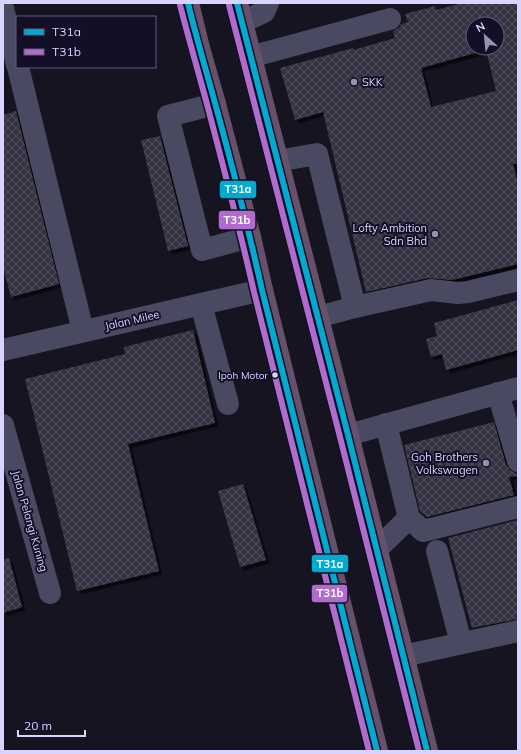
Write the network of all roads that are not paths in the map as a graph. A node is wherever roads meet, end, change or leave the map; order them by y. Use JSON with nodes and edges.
{"nodes":[{"id":1,"x":188,"y":3,"type":"edge"},
{"id":2,"x":268,"y":3,"type":"edge"},
{"id":3,"x":3,"y":8,"type":"edge"},
{"id":4,"x":239,"y":13,"type":"edge"},
{"id":5,"x":390,"y":19,"type":"dead end"},
{"id":6,"x":250,"y":57,"type":"junction"},
{"id":7,"x":16,"y":62,"type":"edge"},
{"id":8,"x":17,"y":68,"type":"edge"},
{"id":9,"x":215,"y":104,"type":"junction"},
{"id":10,"x":277,"y":161,"type":"junction"},
{"id":11,"x":250,"y":237,"type":"junction"},
{"id":12,"x":518,"y":280,"type":"edge"},
{"id":13,"x":262,"y":290,"type":"junction"},
{"id":14,"x":201,"y":304,"type":"junction"},
{"id":15,"x":355,"y":307,"type":"junction"},
{"id":16,"x":318,"y":318,"type":"junction"},
{"id":17,"x":82,"y":331,"type":"junction"},
{"id":18,"x":3,"y":350,"type":"edge"},
{"id":19,"x":508,"y":390,"type":"edge"},
{"id":20,"x":228,"y":404,"type":"dead end"},
{"id":21,"x":386,"y":424,"type":"junction"},
{"id":22,"x":3,"y":425,"type":"edge"},
{"id":23,"x":348,"y":435,"type":"junction"},
{"id":24,"x":518,"y":461,"type":"edge"},
{"id":25,"x":518,"y":507,"type":"edge"},
{"id":26,"x":409,"y":518,"type":"junction"},
{"id":27,"x":377,"y":548,"type":"junction"},
{"id":28,"x":437,"y":551,"type":"dead end"},
{"id":29,"x":50,"y":593,"type":"dead end"},
{"id":30,"x":518,"y":631,"type":"edge"},
{"id":31,"x":462,"y":643,"type":"junction"},
{"id":32,"x":404,"y":656,"type":"junction"},
{"id":33,"x":376,"y":751,"type":"edge"},
{"id":34,"x":427,"y":751,"type":"edge"}],
"edges":[{"from":1,"to":9,"type":"highway"},
{"from":2,"to":4,"type":"street"},
{"from":3,"to":7,"type":"street"},
{"from":4,"to":6,"type":"highway"},
{"from":5,"to":6,"type":"street"},
{"from":6,"to":10,"type":"highway"},
{"from":8,"to":17,"type":"street"},
{"from":9,"to":11,"type":"highway"},
{"from":9,"to":11,"type":"street"},
{"from":10,"to":15,"type":"street"},
{"from":10,"to":16,"type":"highway"},
{"from":11,"to":13,"type":"highway"},
{"from":12,"to":15,"type":"street"},
{"from":13,"to":14,"type":"street","name":"Jalan Milee"},
{"from":13,"to":33,"type":"highway"},
{"from":14,"to":17,"type":"street","name":"Jalan Milee"},
{"from":14,"to":20,"type":"street"},
{"from":15,"to":16,"type":"street"},
{"from":16,"to":23,"type":"highway"},
{"from":17,"to":18,"type":"street","name":"Jalan Milee"},
{"from":19,"to":21,"type":"street"},
{"from":19,"to":24,"type":"street"},
{"from":21,"to":23,"type":"street"},
{"from":21,"to":26,"type":"street"},
{"from":22,"to":29,"type":"street","name":"Jalan Pelangi Kuning"},
{"from":23,"to":27,"type":"highway"},
{"from":25,"to":26,"type":"street"},
{"from":26,"to":27,"type":"street"},
{"from":27,"to":32,"type":"highway"},
{"from":28,"to":31,"type":"street"},
{"from":30,"to":31,"type":"street"},
{"from":31,"to":32,"type":"street"},
{"from":32,"to":34,"type":"highway"}]}
